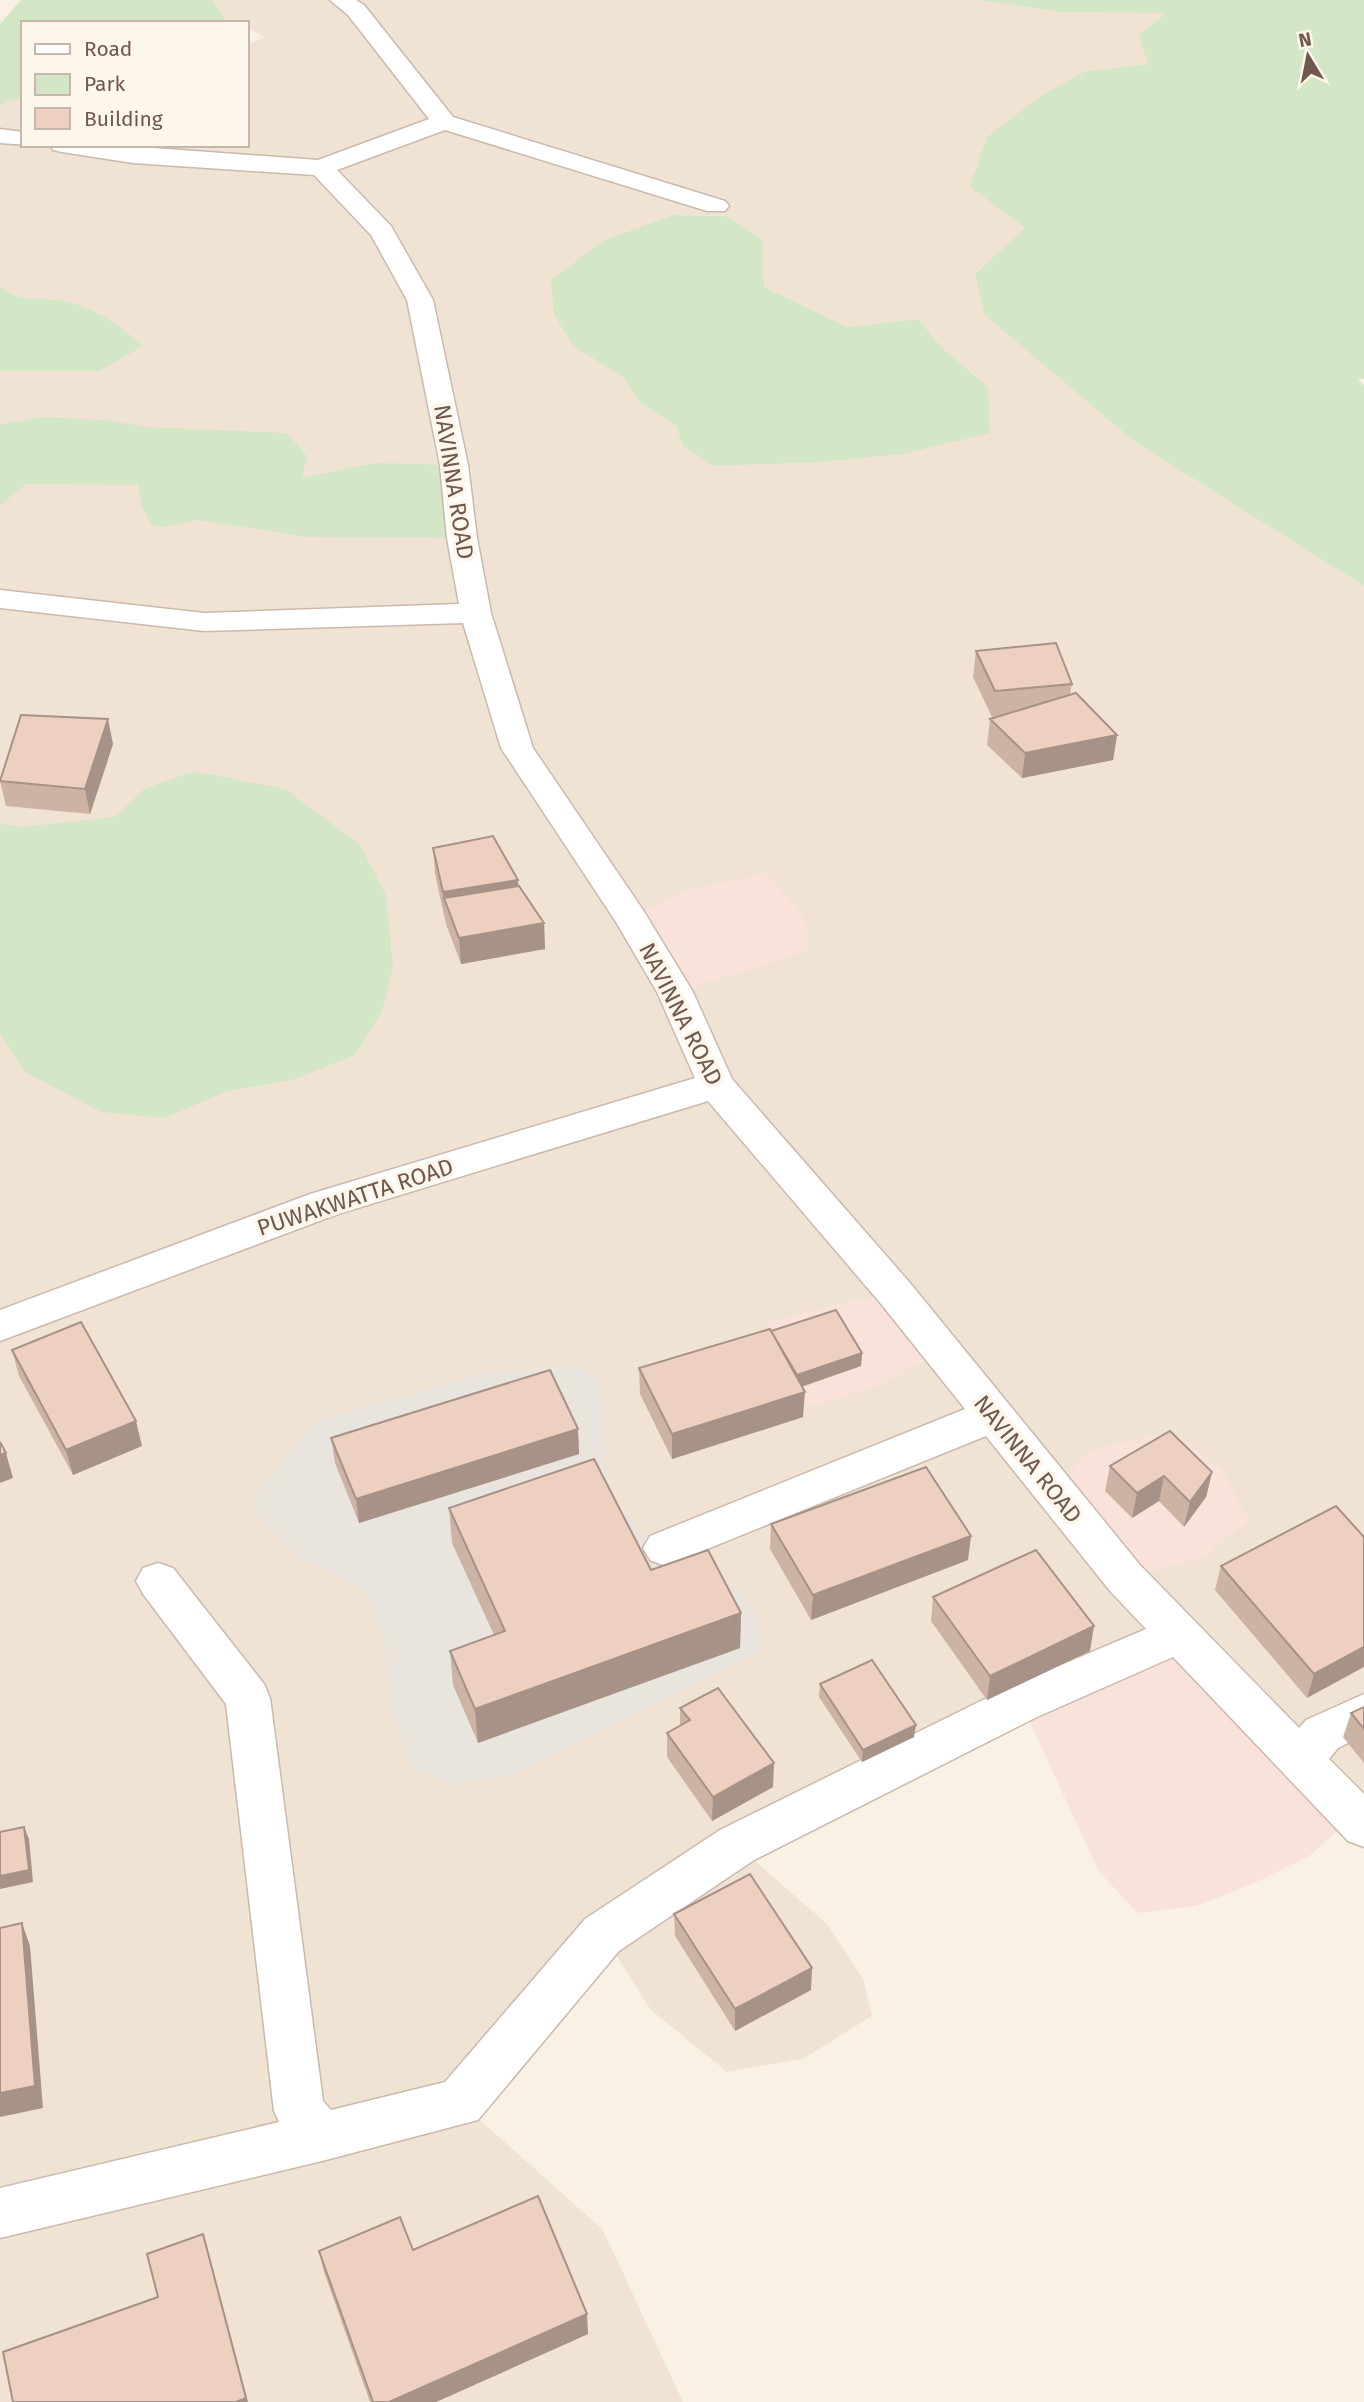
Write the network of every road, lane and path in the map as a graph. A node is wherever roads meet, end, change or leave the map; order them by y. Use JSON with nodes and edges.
{"nodes":[{"id":1,"x":341,"y":0,"type":"edge"},
{"id":2,"x":444,"y":122,"type":"junction"},
{"id":3,"x":0,"y":136,"type":"edge"},
{"id":4,"x":21,"y":139,"type":"edge"},
{"id":5,"x":75,"y":147,"type":"edge"},
{"id":6,"x":321,"y":168,"type":"junction"},
{"id":7,"x":716,"y":206,"type":"dead end"},
{"id":8,"x":0,"y":599,"type":"edge"},
{"id":9,"x":476,"y":613,"type":"junction"},
{"id":10,"x":716,"y":1085,"type":"junction"},
{"id":11,"x":0,"y":1326,"type":"edge"},
{"id":12,"x":992,"y":1416,"type":"junction"},
{"id":13,"x":665,"y":1548,"type":"dead end"},
{"id":14,"x":158,"y":1581,"type":"dead end"},
{"id":15,"x":1181,"y":1634,"type":"junction"},
{"id":16,"x":1364,"y":1713,"type":"edge"},
{"id":17,"x":1301,"y":1761,"type":"junction"},
{"id":18,"x":1364,"y":1826,"type":"edge"},
{"id":19,"x":322,"y":2137,"type":"junction"},
{"id":20,"x":0,"y":2213,"type":"edge"}],
"edges":[{"from":1,"to":2,"type":"street"},
{"from":2,"to":6,"type":"street"},
{"from":2,"to":7,"type":"street"},
{"from":3,"to":4,"type":"street"},
{"from":5,"to":6,"type":"street"},
{"from":6,"to":9,"type":"street","name":"NAVINNA ROAD"},
{"from":8,"to":9,"type":"street"},
{"from":9,"to":10,"type":"street","name":"NAVINNA ROAD"},
{"from":10,"to":11,"type":"street","name":"PUWAKWATTA ROAD"},
{"from":10,"to":12,"type":"street","name":"NAVINNA ROAD"},
{"from":12,"to":13,"type":"street"},
{"from":12,"to":15,"type":"street","name":"NAVINNA ROAD"},
{"from":14,"to":19,"type":"street"},
{"from":15,"to":17,"type":"street","name":"NAVINNA ROAD"},
{"from":15,"to":19,"type":"street"},
{"from":16,"to":17,"type":"street"},
{"from":17,"to":18,"type":"street","name":"NAVINNA ROAD"},
{"from":19,"to":20,"type":"street"}]}
